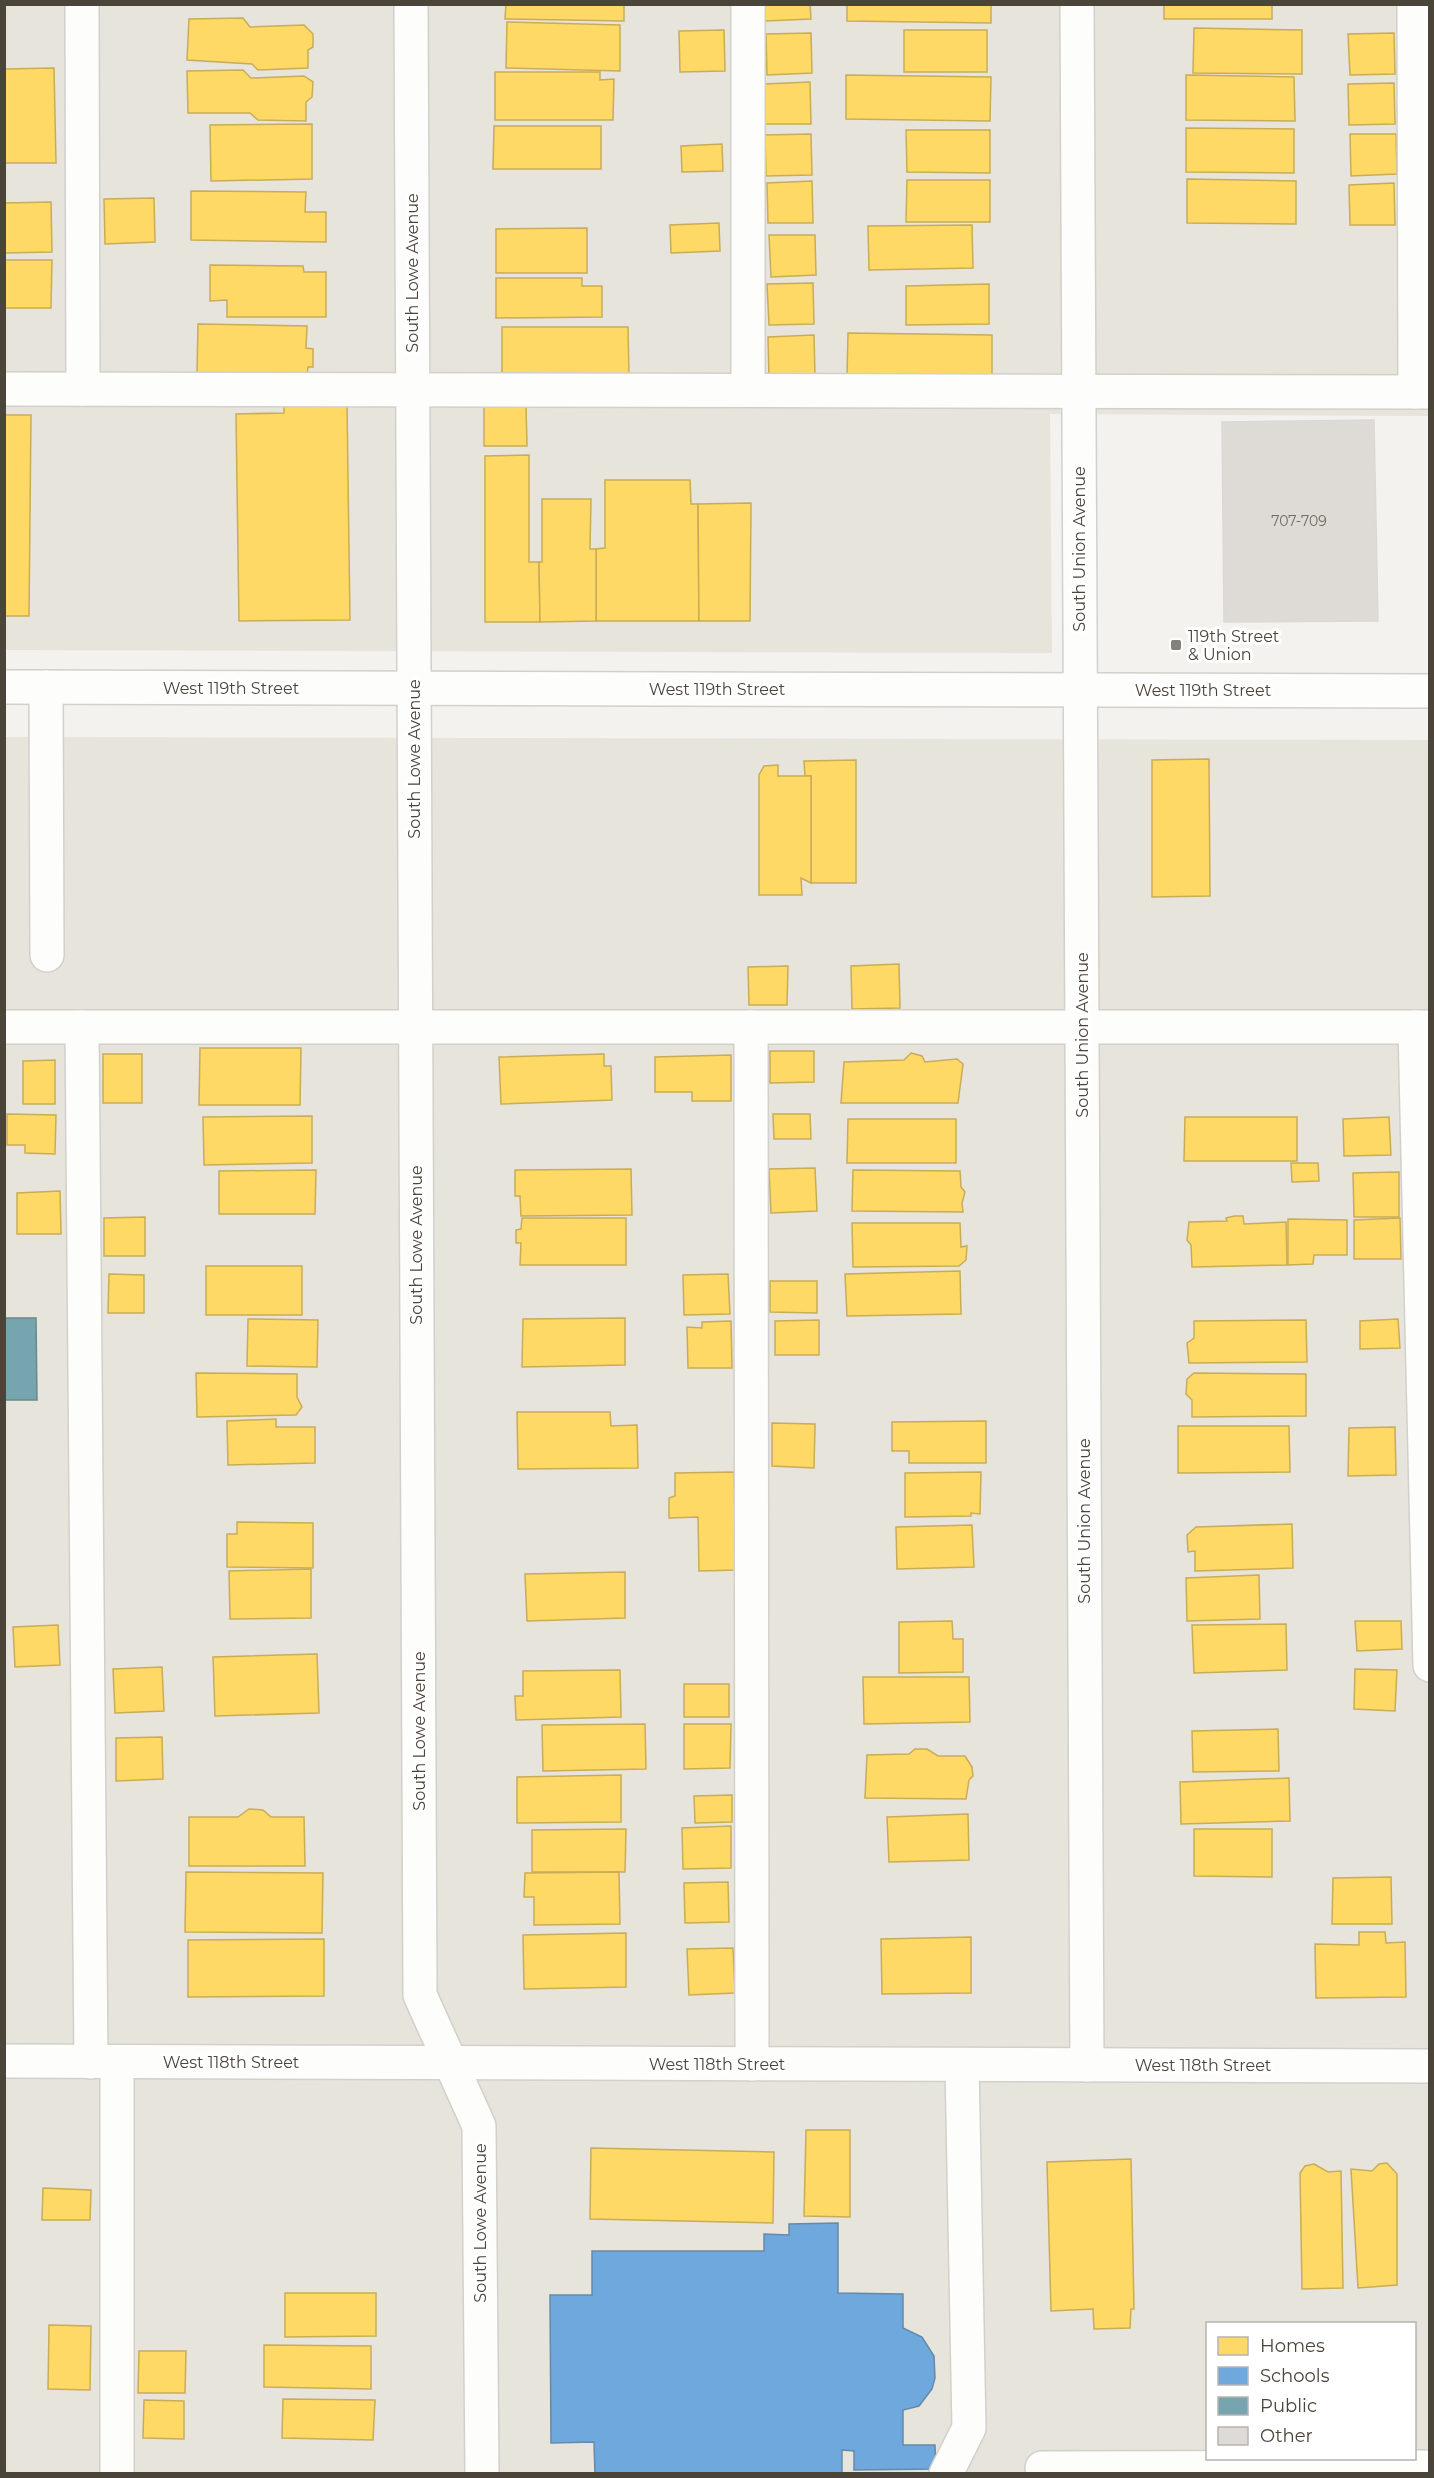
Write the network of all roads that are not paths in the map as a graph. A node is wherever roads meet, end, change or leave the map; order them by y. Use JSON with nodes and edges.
{"nodes":[{"id":1,"x":82,"y":4,"type":"edge"},
{"id":2,"x":411,"y":4,"type":"edge"},
{"id":3,"x":748,"y":4,"type":"edge"},
{"id":4,"x":1077,"y":4,"type":"edge"},
{"id":5,"x":1414,"y":4,"type":"edge"},
{"id":6,"x":4,"y":389,"type":"edge"},
{"id":7,"x":83,"y":389,"type":"junction"},
{"id":8,"x":412,"y":389,"type":"junction"},
{"id":9,"x":748,"y":390,"type":"junction"},
{"id":10,"x":1079,"y":392,"type":"junction"},
{"id":11,"x":1422,"y":392,"type":"edge"},
{"id":12,"x":4,"y":687,"type":"edge"},
{"id":13,"x":46,"y":687,"type":"junction"},
{"id":14,"x":414,"y":688,"type":"junction"},
{"id":15,"x":1080,"y":690,"type":"junction"},
{"id":16,"x":1430,"y":691,"type":"edge"},
{"id":17,"x":47,"y":955,"type":"dead end"},
{"id":18,"x":4,"y":1027,"type":"edge"},
{"id":19,"x":82,"y":1027,"type":"junction"},
{"id":20,"x":415,"y":1027,"type":"junction"},
{"id":21,"x":750,"y":1027,"type":"junction"},
{"id":22,"x":1081,"y":1027,"type":"junction"},
{"id":23,"x":1422,"y":1027,"type":"edge"},
{"id":24,"x":1430,"y":1665,"type":"edge"},
{"id":25,"x":4,"y":2061,"type":"edge"},
{"id":26,"x":104,"y":2062,"type":"junction"},
{"id":27,"x":451,"y":2063,"type":"junction"},
{"id":28,"x":752,"y":2064,"type":"junction"},
{"id":29,"x":962,"y":2065,"type":"junction"},
{"id":30,"x":1087,"y":2065,"type":"junction"},
{"id":31,"x":1430,"y":2066,"type":"edge"},
{"id":32,"x":1430,"y":2467,"type":"edge"},
{"id":33,"x":1042,"y":2468,"type":"dead end"},
{"id":34,"x":117,"y":2474,"type":"edge"},
{"id":35,"x":482,"y":2474,"type":"edge"},
{"id":36,"x":946,"y":2474,"type":"edge"}],
"edges":[{"from":1,"to":7,"type":"street"},
{"from":2,"to":8,"type":"street","name":"South Lowe Avenue"},
{"from":3,"to":9,"type":"street"},
{"from":4,"to":10,"type":"street","name":"South Union Avenue"},
{"from":5,"to":11,"type":"street"},
{"from":6,"to":7,"type":"street"},
{"from":7,"to":8,"type":"street"},
{"from":8,"to":9,"type":"street"},
{"from":8,"to":14,"type":"street","name":"South Lowe Avenue"},
{"from":9,"to":10,"type":"street"},
{"from":10,"to":11,"type":"street"},
{"from":10,"to":15,"type":"street","name":"South Union Avenue"},
{"from":12,"to":13,"type":"street","name":"West 119th Street"},
{"from":13,"to":14,"type":"street","name":"West 119th Street"},
{"from":13,"to":17,"type":"street"},
{"from":14,"to":15,"type":"street","name":"West 119th Street"},
{"from":14,"to":20,"type":"street","name":"South Lowe Avenue"},
{"from":15,"to":16,"type":"street","name":"West 119th Street"},
{"from":15,"to":22,"type":"street","name":"South Union Avenue"},
{"from":18,"to":19,"type":"street"},
{"from":19,"to":20,"type":"street"},
{"from":19,"to":26,"type":"street"},
{"from":20,"to":21,"type":"street"},
{"from":20,"to":27,"type":"street","name":"South Lowe Avenue"},
{"from":21,"to":22,"type":"street"},
{"from":21,"to":28,"type":"street"},
{"from":22,"to":23,"type":"street"},
{"from":22,"to":30,"type":"street","name":"South Union Avenue"},
{"from":23,"to":24,"type":"street"},
{"from":25,"to":26,"type":"street","name":"West 118th Street"},
{"from":26,"to":27,"type":"street","name":"West 118th Street"},
{"from":26,"to":34,"type":"street"},
{"from":27,"to":28,"type":"street","name":"West 118th Street"},
{"from":27,"to":35,"type":"street","name":"South Lowe Avenue"},
{"from":28,"to":29,"type":"street","name":"West 118th Street"},
{"from":29,"to":30,"type":"street","name":"West 118th Street"},
{"from":29,"to":36,"type":"street"},
{"from":30,"to":31,"type":"street","name":"West 118th Street"},
{"from":32,"to":33,"type":"street"}]}
